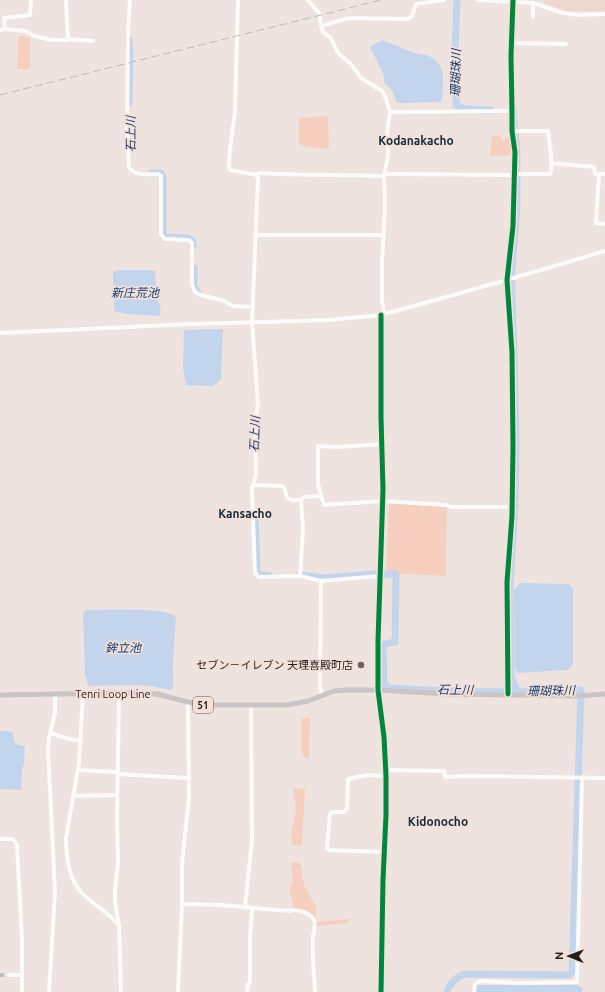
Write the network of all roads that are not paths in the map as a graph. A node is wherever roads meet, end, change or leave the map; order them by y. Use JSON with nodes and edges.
{"nodes":[{"id":1,"x":32,"y":0,"type":"edge"},
{"id":2,"x":66,"y":0,"type":"edge"},
{"id":3,"x":130,"y":0,"type":"edge"},
{"id":4,"x":238,"y":0,"type":"edge"},
{"id":5,"x":308,"y":0,"type":"edge"},
{"id":6,"x":444,"y":0,"type":"edge"},
{"id":7,"x":478,"y":0,"type":"edge"},
{"id":8,"x":513,"y":1,"type":"edge"},
{"id":9,"x":533,"y":3,"type":"junction"},
{"id":10,"x":605,"y":14,"type":"edge"},
{"id":11,"x":533,"y":17,"type":"dead end"},
{"id":12,"x":322,"y":26,"type":"junction"},
{"id":13,"x":6,"y":29,"type":"junction"},
{"id":14,"x":0,"y":30,"type":"edge"},
{"id":15,"x":69,"y":39,"type":"junction"},
{"id":16,"x":93,"y":41,"type":"dead end"},
{"id":17,"x":512,"y":43,"type":"junction"},
{"id":18,"x":566,"y":44,"type":"dead end"},
{"id":19,"x":512,"y":111,"type":"junction"},
{"id":20,"x":390,"y":112,"type":"junction"},
{"id":21,"x":512,"y":131,"type":"junction"},
{"id":22,"x":551,"y":163,"type":"junction"},
{"id":23,"x":515,"y":174,"type":"junction"},
{"id":24,"x":605,"y":174,"type":"edge"},
{"id":25,"x":257,"y":175,"type":"junction"},
{"id":26,"x":384,"y":175,"type":"junction"},
{"id":27,"x":599,"y":175,"type":"junction"},
{"id":28,"x":605,"y":224,"type":"edge"},
{"id":29,"x":255,"y":235,"type":"junction"},
{"id":30,"x":384,"y":235,"type":"junction"},
{"id":31,"x":605,"y":251,"type":"edge"},
{"id":32,"x":508,"y":280,"type":"junction"},
{"id":33,"x":253,"y":307,"type":"junction"},
{"id":34,"x":382,"y":315,"type":"junction"},
{"id":35,"x":252,"y":322,"type":"junction"},
{"id":36,"x":0,"y":333,"type":"edge"},
{"id":37,"x":382,"y":444,"type":"junction"},
{"id":38,"x":253,"y":485,"type":"junction"},
{"id":39,"x":321,"y":496,"type":"junction"},
{"id":40,"x":301,"y":500,"type":"junction"},
{"id":41,"x":382,"y":501,"type":"junction"},
{"id":42,"x":512,"y":507,"type":"junction"},
{"id":43,"x":300,"y":575,"type":"junction"},
{"id":44,"x":380,"y":576,"type":"junction"},
{"id":45,"x":321,"y":580,"type":"junction"},
{"id":46,"x":378,"y":690,"type":"junction"},
{"id":47,"x":119,"y":693,"type":"junction"},
{"id":48,"x":55,"y":694,"type":"junction"},
{"id":49,"x":83,"y":694,"type":"junction"},
{"id":50,"x":508,"y":694,"type":"junction"},
{"id":51,"x":605,"y":694,"type":"edge"},
{"id":52,"x":0,"y":695,"type":"edge"},
{"id":53,"x":322,"y":695,"type":"junction"},
{"id":54,"x":188,"y":702,"type":"junction"},
{"id":55,"x":251,"y":705,"type":"junction"},
{"id":56,"x":51,"y":733,"type":"junction"},
{"id":57,"x":81,"y":742,"type":"junction"},
{"id":58,"x":78,"y":770,"type":"junction"},
{"id":59,"x":386,"y":770,"type":"junction"},
{"id":60,"x":117,"y":773,"type":"junction"},
{"id":61,"x":386,"y":776,"type":"junction"},
{"id":62,"x":189,"y":778,"type":"junction"},
{"id":63,"x":581,"y":778,"type":"junction"},
{"id":64,"x":605,"y":778,"type":"edge"},
{"id":65,"x":117,"y":795,"type":"junction"},
{"id":66,"x":73,"y":796,"type":"junction"},
{"id":67,"x":0,"y":838,"type":"edge"},
{"id":68,"x":384,"y":852,"type":"junction"},
{"id":69,"x":182,"y":904,"type":"junction"},
{"id":70,"x":245,"y":907,"type":"junction"},
{"id":71,"x":250,"y":907,"type":"junction"},
{"id":72,"x":119,"y":925,"type":"junction"},
{"id":73,"x":8,"y":975,"type":"tunnel mouth"},
{"id":74,"x":22,"y":975,"type":"junction"},
{"id":75,"x":22,"y":992,"type":"edge"},
{"id":76,"x":49,"y":992,"type":"edge"},
{"id":77,"x":121,"y":992,"type":"edge"},
{"id":78,"x":178,"y":992,"type":"edge"},
{"id":79,"x":247,"y":992,"type":"edge"},
{"id":80,"x":315,"y":992,"type":"edge"},
{"id":81,"x":381,"y":992,"type":"edge"},
{"id":82,"x":474,"y":992,"type":"edge"}],
"edges":[{"from":1,"to":13,"type":"street"},
{"from":2,"to":15,"type":"street"},
{"from":3,"to":33,"type":"street"},
{"from":4,"to":25,"type":"street"},
{"from":5,"to":12,"type":"street"},
{"from":6,"to":12,"type":"street"},
{"from":7,"to":8,"type":"street"},
{"from":8,"to":9,"type":"street"},
{"from":8,"to":17,"type":"street"},
{"from":9,"to":10,"type":"street"},
{"from":9,"to":11,"type":"street"},
{"from":12,"to":20,"type":"street"},
{"from":13,"to":14,"type":"street"},
{"from":13,"to":15,"type":"street"},
{"from":15,"to":16,"type":"street"},
{"from":17,"to":18,"type":"street"},
{"from":17,"to":19,"type":"street"},
{"from":19,"to":20,"type":"street"},
{"from":19,"to":21,"type":"street"},
{"from":20,"to":26,"type":"street"},
{"from":21,"to":22,"type":"street"},
{"from":21,"to":23,"type":"street"},
{"from":22,"to":23,"type":"street"},
{"from":22,"to":27,"type":"street"},
{"from":23,"to":26,"type":"street"},
{"from":23,"to":32,"type":"street"},
{"from":24,"to":27,"type":"street"},
{"from":25,"to":26,"type":"street"},
{"from":25,"to":29,"type":"street"},
{"from":26,"to":30,"type":"street"},
{"from":27,"to":28,"type":"street"},
{"from":29,"to":30,"type":"street"},
{"from":29,"to":33,"type":"street"},
{"from":30,"to":34,"type":"street"},
{"from":31,"to":32,"type":"street"},
{"from":32,"to":34,"type":"street"},
{"from":32,"to":42,"type":"street"},
{"from":33,"to":35,"type":"street"},
{"from":34,"to":35,"type":"street"},
{"from":34,"to":37,"type":"street"},
{"from":35,"to":36,"type":"street"},
{"from":35,"to":38,"type":"street"},
{"from":37,"to":39,"type":"street"},
{"from":37,"to":41,"type":"street"},
{"from":38,"to":40,"type":"street"},
{"from":38,"to":43,"type":"street"},
{"from":39,"to":40,"type":"street"},
{"from":39,"to":41,"type":"street"},
{"from":40,"to":43,"type":"street"},
{"from":41,"to":42,"type":"street"},
{"from":41,"to":44,"type":"street"},
{"from":42,"to":50,"type":"street"},
{"from":43,"to":45,"type":"street"},
{"from":44,"to":45,"type":"street"},
{"from":44,"to":46,"type":"street"},
{"from":45,"to":53,"type":"street"},
{"from":46,"to":50,"type":"main road","name":"Tenri Loop Line","number":"51"},
{"from":46,"to":53,"type":"main road","name":"Tenri Loop Line","number":"51"},
{"from":46,"to":59,"type":"street"},
{"from":47,"to":49,"type":"main road","name":"Tenri Loop Line","number":"51"},
{"from":47,"to":54,"type":"main road","name":"Tenri Loop Line","number":"51"},
{"from":47,"to":60,"type":"street"},
{"from":48,"to":49,"type":"main road","name":"Tenri Loop Line","number":"51"},
{"from":48,"to":52,"type":"main road","name":"Tenri Loop Line","number":"51"},
{"from":48,"to":56,"type":"street"},
{"from":49,"to":57,"type":"street"},
{"from":50,"to":51,"type":"main road","name":"Tenri Loop Line","number":"51"},
{"from":53,"to":55,"type":"main road","name":"Tenri Loop Line","number":"51"},
{"from":54,"to":55,"type":"main road","name":"Tenri Loop Line","number":"51"},
{"from":54,"to":62,"type":"street"},
{"from":55,"to":70,"type":"street"},
{"from":56,"to":57,"type":"street"},
{"from":56,"to":76,"type":"street"},
{"from":57,"to":58,"type":"street"},
{"from":58,"to":60,"type":"street"},
{"from":58,"to":66,"type":"street"},
{"from":59,"to":61,"type":"street"},
{"from":59,"to":63,"type":"street"},
{"from":60,"to":62,"type":"street"},
{"from":60,"to":65,"type":"street"},
{"from":61,"to":68,"type":"street"},
{"from":61,"to":68,"type":"street"},
{"from":62,"to":69,"type":"street"},
{"from":63,"to":64,"type":"street"},
{"from":63,"to":82,"type":"street"},
{"from":65,"to":66,"type":"street"},
{"from":65,"to":72,"type":"street"},
{"from":66,"to":72,"type":"street"},
{"from":67,"to":74,"type":"street"},
{"from":68,"to":81,"type":"street"},
{"from":69,"to":70,"type":"street"},
{"from":69,"to":78,"type":"street"},
{"from":70,"to":71,"type":"street"},
{"from":71,"to":79,"type":"street"},
{"from":71,"to":80,"type":"street"},
{"from":72,"to":77,"type":"street"},
{"from":73,"to":74,"type":"street"},
{"from":74,"to":75,"type":"street"}]}
